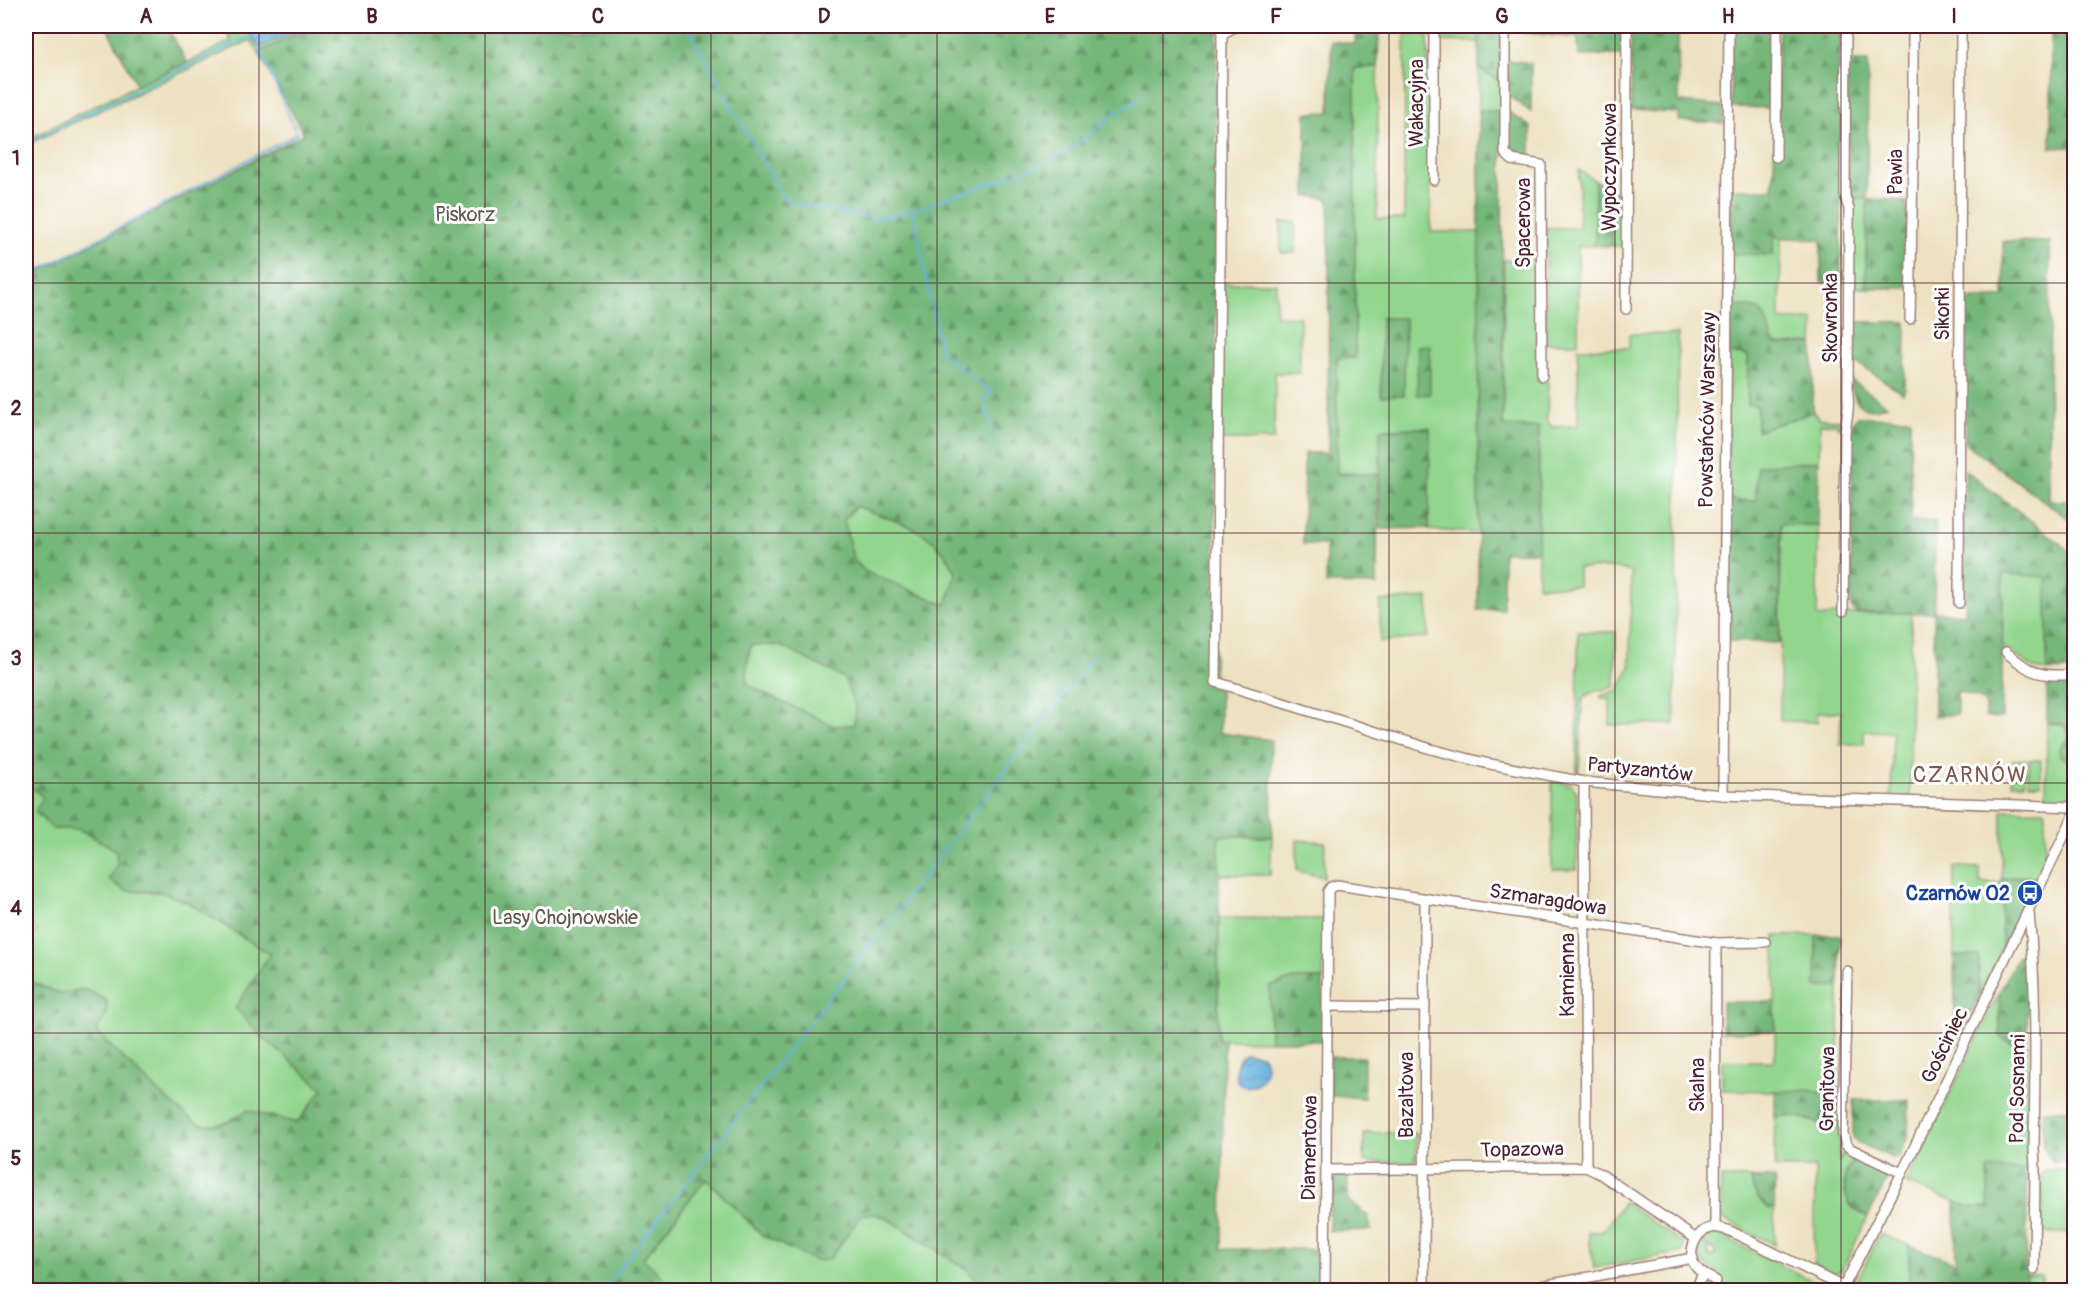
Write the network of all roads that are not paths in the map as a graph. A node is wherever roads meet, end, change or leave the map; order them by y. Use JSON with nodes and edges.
{"nodes":[{"id":1,"x":1236,"y":26,"type":"edge"},
{"id":2,"x":1434,"y":26,"type":"edge"},
{"id":3,"x":1505,"y":26,"type":"edge"},
{"id":4,"x":1627,"y":26,"type":"edge"},
{"id":5,"x":1729,"y":26,"type":"edge"},
{"id":6,"x":1778,"y":26,"type":"edge"},
{"id":7,"x":1846,"y":26,"type":"edge"},
{"id":8,"x":1913,"y":26,"type":"edge"},
{"id":9,"x":1961,"y":26,"type":"edge"},
{"id":10,"x":1776,"y":157,"type":"dead end"},
{"id":11,"x":1434,"y":180,"type":"dead end"},
{"id":12,"x":1626,"y":309,"type":"dead end"},
{"id":13,"x":1910,"y":319,"type":"dead end"},
{"id":14,"x":1542,"y":376,"type":"dead end"},
{"id":15,"x":1959,"y":603,"type":"dead end"},
{"id":16,"x":1843,"y":611,"type":"dead end"},
{"id":17,"x":2006,"y":652,"type":"dead end"},
{"id":18,"x":2074,"y":675,"type":"edge"},
{"id":19,"x":1584,"y":782,"type":"junction"},
{"id":20,"x":1723,"y":795,"type":"junction"},
{"id":21,"x":2074,"y":807,"type":"edge"},
{"id":22,"x":2074,"y":815,"type":"edge"},
{"id":23,"x":1328,"y":891,"type":"joint"},
{"id":24,"x":1425,"y":899,"type":"junction"},
{"id":25,"x":2029,"y":910,"type":"junction"},
{"id":26,"x":1585,"y":924,"type":"junction"},
{"id":27,"x":1765,"y":942,"type":"dead end"},
{"id":28,"x":1716,"y":943,"type":"junction"},
{"id":29,"x":1847,"y":971,"type":"dead end"},
{"id":30,"x":1328,"y":1006,"type":"junction"},
{"id":31,"x":1425,"y":1007,"type":"junction"},
{"id":32,"x":1586,"y":1167,"type":"junction"},
{"id":33,"x":1424,"y":1168,"type":"junction"},
{"id":34,"x":1327,"y":1170,"type":"junction"},
{"id":35,"x":1902,"y":1173,"type":"junction"},
{"id":36,"x":1715,"y":1227,"type":"junction"},
{"id":37,"x":1695,"y":1239,"type":"junction"},
{"id":38,"x":1693,"y":1258,"type":"junction"},
{"id":39,"x":2034,"y":1269,"type":"dead end"},
{"id":40,"x":1704,"y":1274,"type":"junction"},
{"id":41,"x":1716,"y":1281,"type":"dead end"},
{"id":42,"x":1842,"y":1289,"type":"edge"},
{"id":43,"x":1325,"y":1290,"type":"edge"},
{"id":44,"x":1424,"y":1290,"type":"edge"},
{"id":45,"x":1519,"y":1290,"type":"edge"},
{"id":46,"x":1695,"y":1290,"type":"edge"}],
"edges":[{"from":1,"to":19,"type":"street","name":"Partyzantów"},
{"from":2,"to":11,"type":"street","name":"Wakacyjna"},
{"from":3,"to":14,"type":"street","name":"Spacerowa"},
{"from":4,"to":12,"type":"street","name":"Wypoczynkowa"},
{"from":5,"to":20,"type":"street","name":"Powstańców Warszawy"},
{"from":6,"to":10,"type":"street"},
{"from":7,"to":16,"type":"street","name":"Skowronka"},
{"from":8,"to":13,"type":"street","name":"Pawia"},
{"from":9,"to":15,"type":"street","name":"Sikorki"},
{"from":17,"to":18,"type":"street"},
{"from":19,"to":20,"type":"street","name":"Partyzantów"},
{"from":19,"to":26,"type":"street","name":"Kamienna"},
{"from":20,"to":21,"type":"street","name":"Partyzantów"},
{"from":22,"to":25,"type":"street","name":"Gościniec"},
{"from":23,"to":24,"type":"street","name":"Szmaragdowa"},
{"from":23,"to":30,"type":"street","name":"Diamentowa"},
{"from":24,"to":26,"type":"street","name":"Szmaragdowa"},
{"from":24,"to":31,"type":"street","name":"Bazaltowa"},
{"from":25,"to":35,"type":"street","name":"Gościniec"},
{"from":25,"to":39,"type":"street","name":"Pod Sosnami"},
{"from":26,"to":28,"type":"street","name":"Szmaragdowa"},
{"from":26,"to":32,"type":"street","name":"Kamienna"},
{"from":27,"to":28,"type":"street","name":"Szmaragdowa"},
{"from":28,"to":36,"type":"street","name":"Skalna"},
{"from":29,"to":35,"type":"street","name":"Granitowa"},
{"from":30,"to":31,"type":"street"},
{"from":30,"to":34,"type":"street","name":"Diamentowa"},
{"from":31,"to":33,"type":"street","name":"Bazaltowa"},
{"from":32,"to":33,"type":"street","name":"Topazowa"},
{"from":32,"to":37,"type":"street","name":"Topazowa"},
{"from":33,"to":34,"type":"street","name":"Topazowa"},
{"from":33,"to":44,"type":"street","name":"Bazaltowa"},
{"from":34,"to":43,"type":"street","name":"Diamentowa"},
{"from":35,"to":42,"type":"street","name":"Gościniec"},
{"from":36,"to":37,"type":"street"},
{"from":36,"to":42,"type":"street"},
{"from":37,"to":38,"type":"street"},
{"from":38,"to":40,"type":"street"},
{"from":38,"to":45,"type":"street"},
{"from":40,"to":41,"type":"street"},
{"from":40,"to":46,"type":"street"}]}
